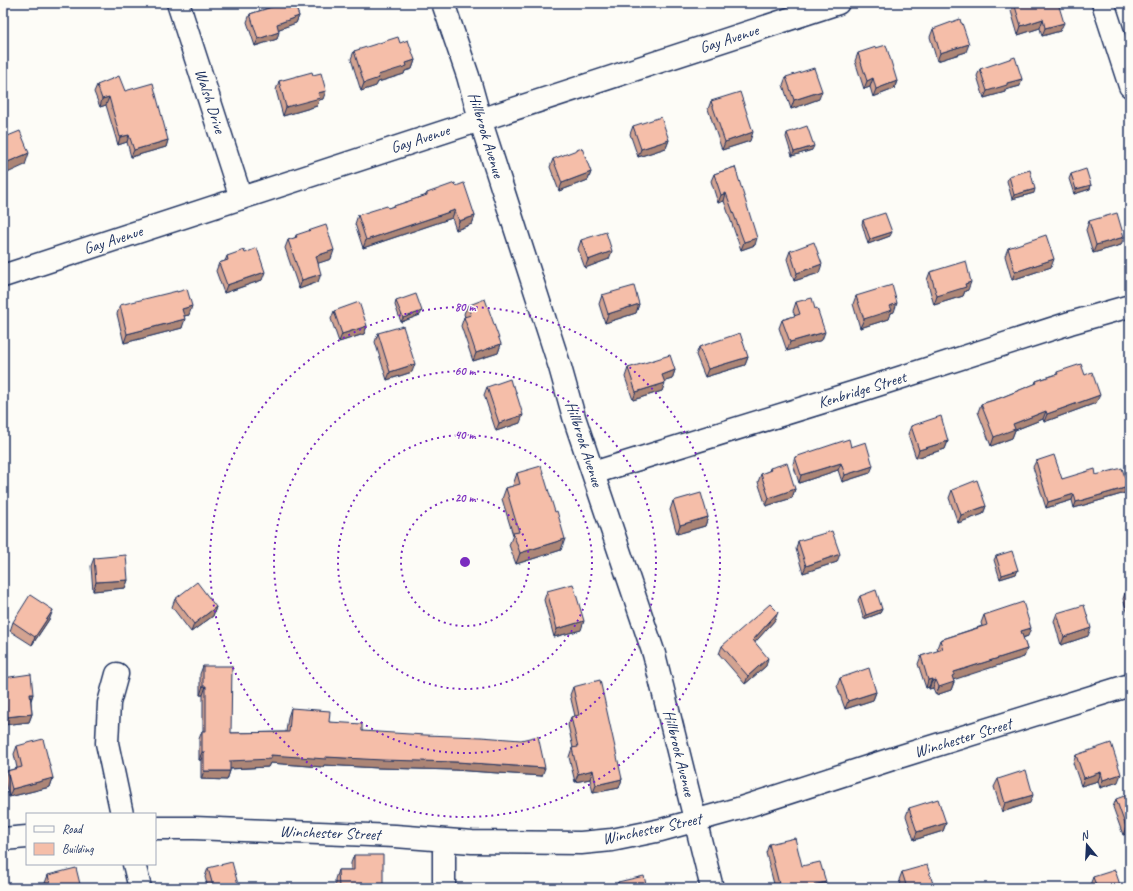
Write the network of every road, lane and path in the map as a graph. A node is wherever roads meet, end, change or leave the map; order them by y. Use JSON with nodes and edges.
{"nodes":[{"id":1,"x":178,"y":3,"type":"edge"},
{"id":2,"x":443,"y":3,"type":"edge"},
{"id":3,"x":838,"y":3,"type":"edge"},
{"id":4,"x":1103,"y":3,"type":"edge"},
{"id":5,"x":1130,"y":86,"type":"edge"},
{"id":6,"x":480,"y":119,"type":"junction"},
{"id":7,"x":241,"y":198,"type":"junction"},
{"id":8,"x":3,"y":276,"type":"edge"},
{"id":9,"x":1130,"y":306,"type":"edge"},
{"id":10,"x":593,"y":472,"type":"junction"},
{"id":11,"x":116,"y":674,"type":"dead end"},
{"id":12,"x":1130,"y":685,"type":"edge"},
{"id":13,"x":122,"y":813,"type":"edge"},
{"id":14,"x":696,"y":821,"type":"junction"},
{"id":15,"x":156,"y":828,"type":"edge"},
{"id":16,"x":26,"y":837,"type":"edge"},
{"id":17,"x":3,"y":839,"type":"edge"},
{"id":18,"x":444,"y":840,"type":"junction"},
{"id":19,"x":134,"y":865,"type":"edge"},
{"id":20,"x":140,"y":888,"type":"edge"},
{"id":21,"x":444,"y":888,"type":"edge"},
{"id":22,"x":712,"y":888,"type":"edge"}],
"edges":[{"from":1,"to":7,"type":"street","name":"Walsh Drive"},
{"from":2,"to":6,"type":"street","name":"Hillbrook Avenue"},
{"from":3,"to":6,"type":"street","name":"Gay Avenue"},
{"from":4,"to":5,"type":"street"},
{"from":6,"to":7,"type":"street","name":"Gay Avenue"},
{"from":6,"to":10,"type":"street","name":"Hillbrook Avenue"},
{"from":7,"to":8,"type":"street","name":"Gay Avenue"},
{"from":9,"to":10,"type":"street","name":"Kenbridge Street"},
{"from":10,"to":14,"type":"street","name":"Hillbrook Avenue"},
{"from":11,"to":13,"type":"street"},
{"from":12,"to":14,"type":"street","name":"Winchester Street"},
{"from":14,"to":18,"type":"street","name":"Winchester Street"},
{"from":14,"to":22,"type":"street","name":"Hillbrook Avenue"},
{"from":15,"to":18,"type":"street","name":"Winchester Street"},
{"from":16,"to":17,"type":"street"},
{"from":18,"to":21,"type":"street"},
{"from":19,"to":20,"type":"street"}]}
